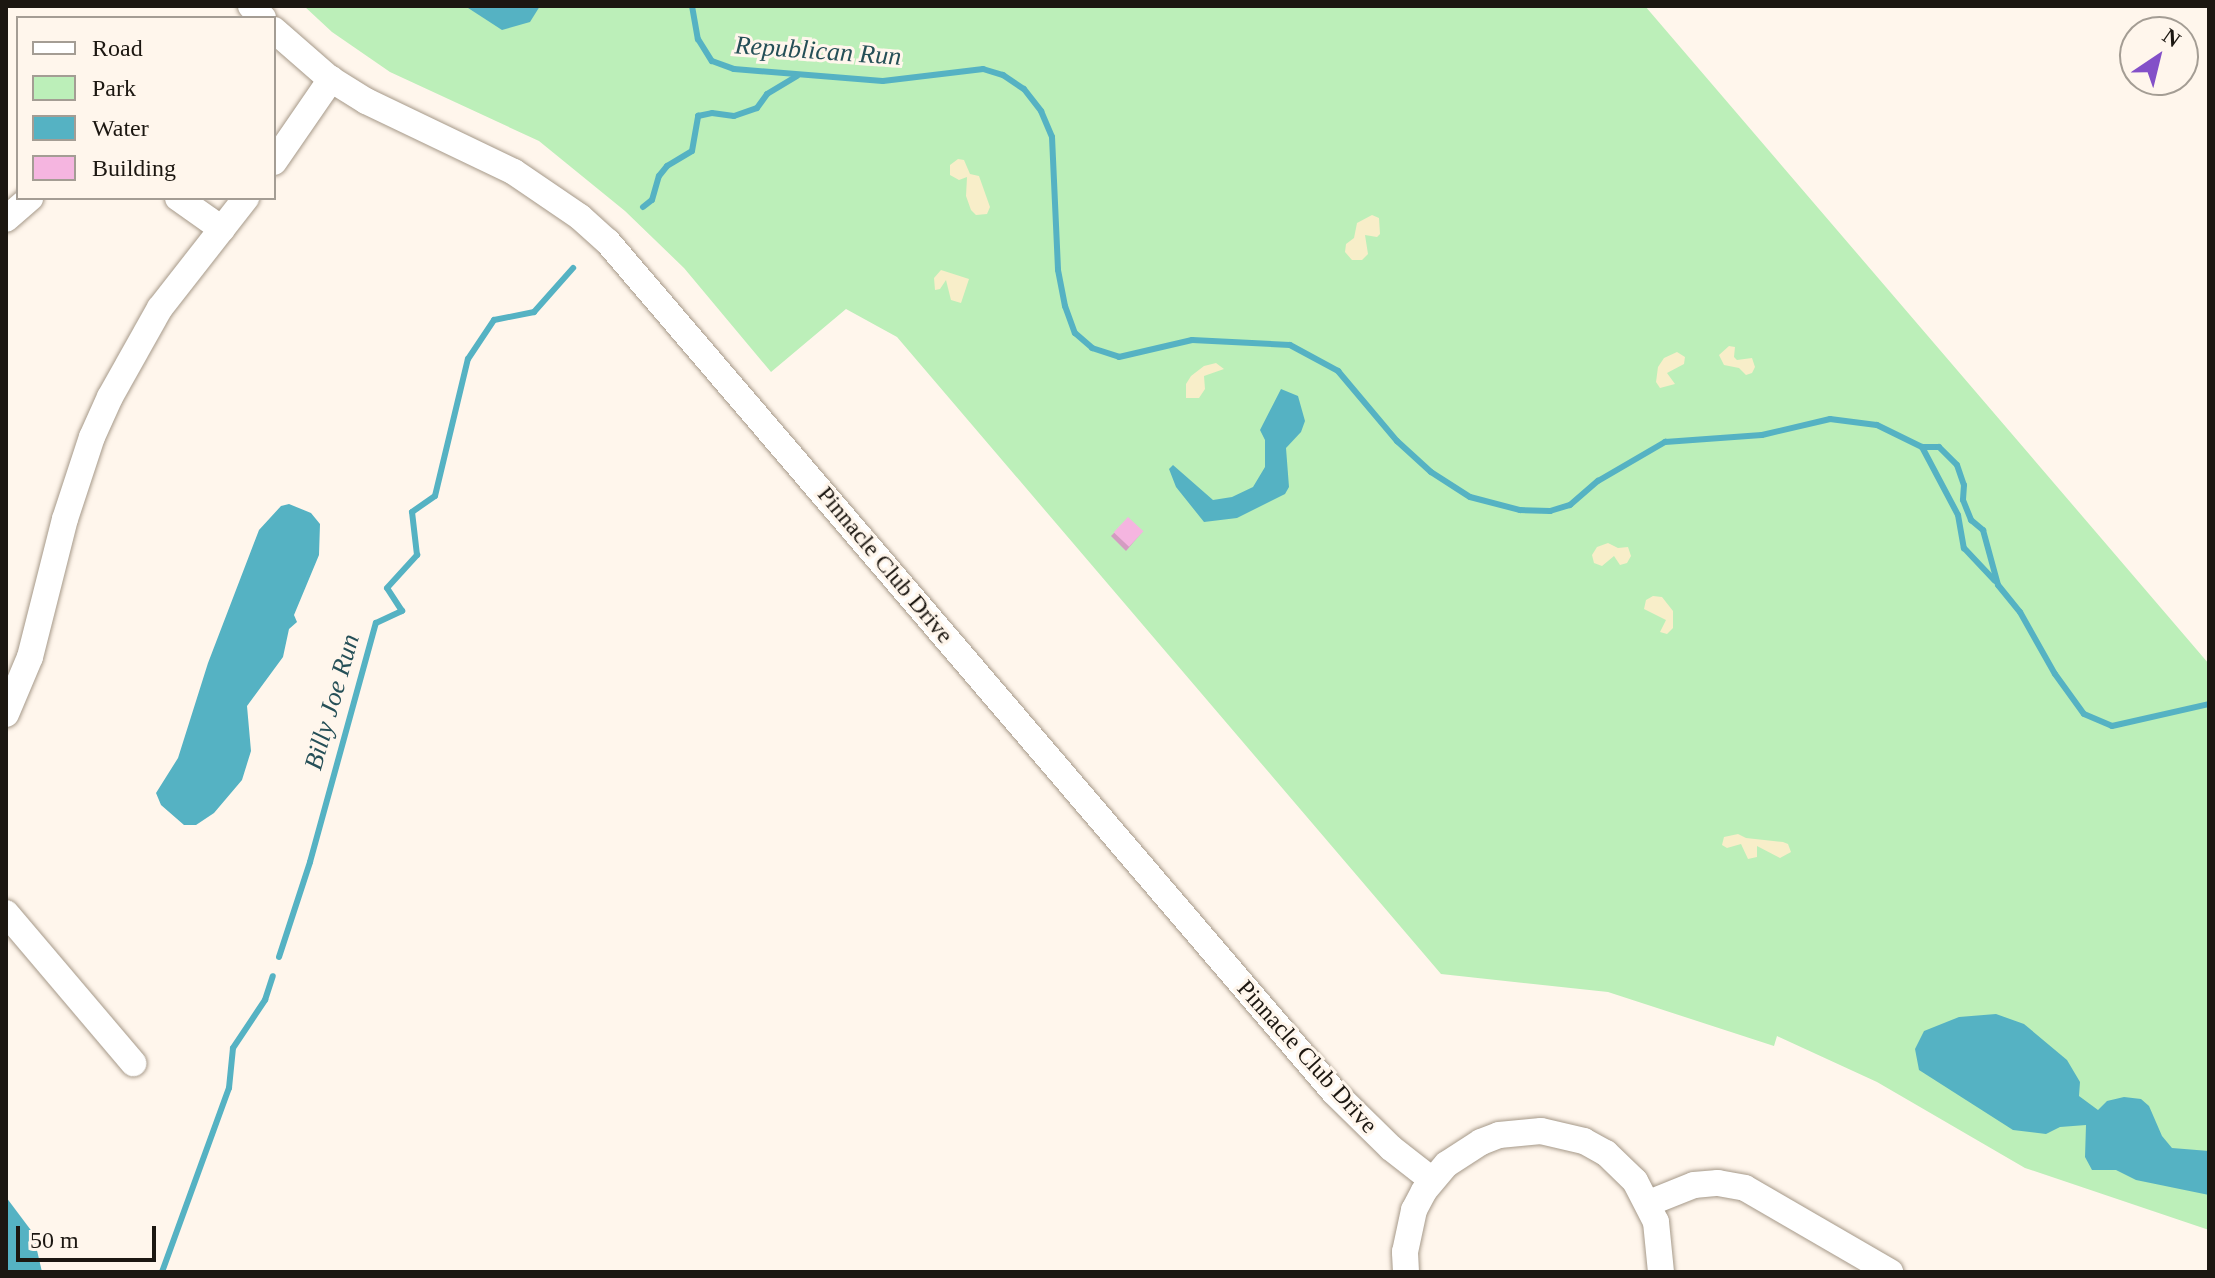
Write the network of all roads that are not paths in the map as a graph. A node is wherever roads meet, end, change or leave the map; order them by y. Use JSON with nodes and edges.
{"nodes":[{"id":1,"x":276,"y":32,"type":"edge"},
{"id":2,"x":331,"y":79,"type":"junction"},
{"id":3,"x":276,"y":159,"type":"edge"},
{"id":4,"x":28,"y":200,"type":"edge"},
{"id":5,"x":181,"y":200,"type":"edge"},
{"id":6,"x":244,"y":200,"type":"edge"},
{"id":7,"x":6,"y":219,"type":"edge"},
{"id":8,"x":222,"y":229,"type":"junction"},
{"id":9,"x":6,"y":714,"type":"edge"},
{"id":10,"x":6,"y":913,"type":"edge"},
{"id":11,"x":133,"y":1063,"type":"dead end"},
{"id":12,"x":1432,"y":1180,"type":"junction"},
{"id":13,"x":1649,"y":1203,"type":"junction"},
{"id":14,"x":1406,"y":1272,"type":"edge"},
{"id":15,"x":1661,"y":1272,"type":"edge"},
{"id":16,"x":1890,"y":1272,"type":"edge"}],
"edges":[{"from":1,"to":2,"type":"street","name":"Pinnacle Club Drive"},
{"from":2,"to":3,"type":"street"},
{"from":2,"to":12,"type":"street","name":"Pinnacle Club Drive"},
{"from":4,"to":7,"type":"street"},
{"from":5,"to":8,"type":"street"},
{"from":6,"to":8,"type":"street"},
{"from":8,"to":9,"type":"street"},
{"from":10,"to":11,"type":"street"},
{"from":12,"to":13,"type":"street"},
{"from":12,"to":14,"type":"street"},
{"from":13,"to":15,"type":"street"},
{"from":13,"to":16,"type":"street"}]}
